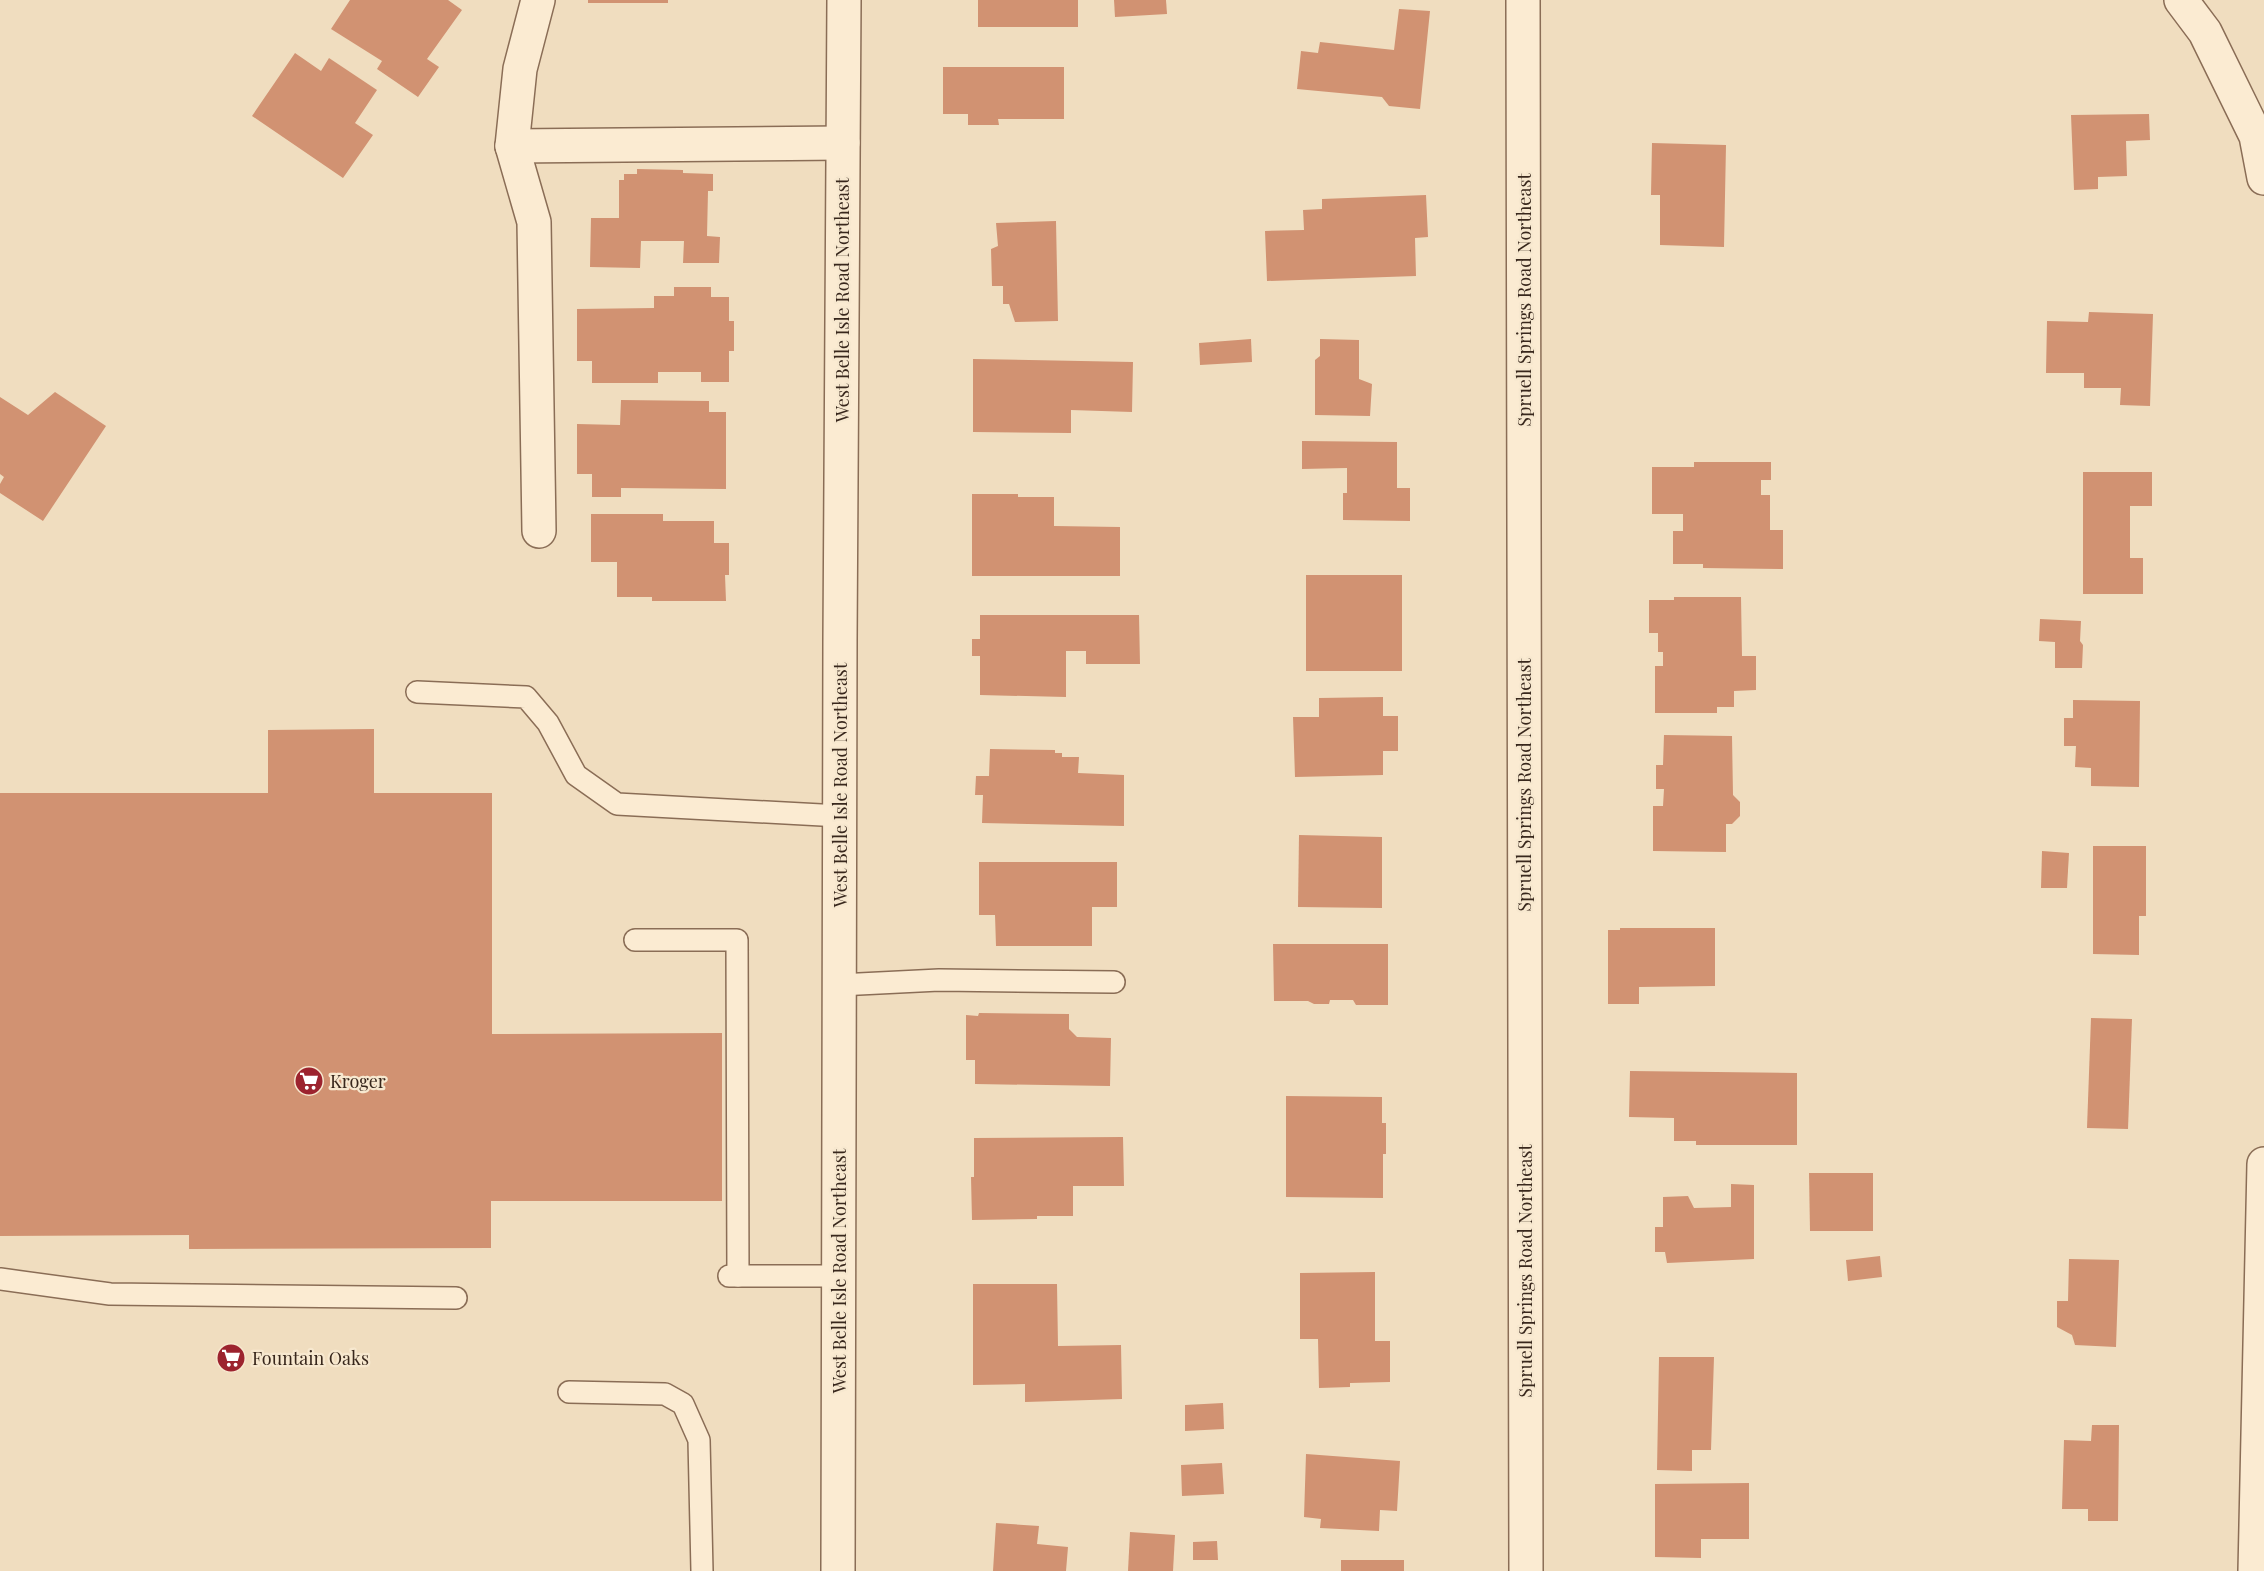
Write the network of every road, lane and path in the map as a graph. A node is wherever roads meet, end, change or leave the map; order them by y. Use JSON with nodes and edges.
{"nodes":[{"id":1,"x":538,"y":0,"type":"edge"},
{"id":2,"x":844,"y":0,"type":"edge"},
{"id":3,"x":1523,"y":0,"type":"edge"},
{"id":4,"x":2181,"y":0,"type":"edge"},
{"id":5,"x":843,"y":143,"type":"junction"},
{"id":6,"x":512,"y":146,"type":"junction"},
{"id":7,"x":2264,"y":178,"type":"edge"},
{"id":8,"x":539,"y":531,"type":"dead end"},
{"id":9,"x":417,"y":692,"type":"dead end"},
{"id":10,"x":840,"y":816,"type":"junction"},
{"id":11,"x":635,"y":940,"type":"dead end"},
{"id":12,"x":1114,"y":982,"type":"dead end"},
{"id":13,"x":839,"y":985,"type":"junction"},
{"id":14,"x":2264,"y":1164,"type":"edge"},
{"id":15,"x":838,"y":1276,"type":"junction"},
{"id":16,"x":0,"y":1278,"type":"edge"},
{"id":17,"x":456,"y":1298,"type":"dead end"},
{"id":18,"x":569,"y":1392,"type":"dead end"},
{"id":19,"x":702,"y":1571,"type":"edge"},
{"id":20,"x":838,"y":1571,"type":"edge"},
{"id":21,"x":1526,"y":1571,"type":"edge"},
{"id":22,"x":2255,"y":1571,"type":"edge"}],
"edges":[{"from":1,"to":6,"type":"street"},
{"from":2,"to":5,"type":"street","name":"West Belle Isle Road Northeast"},
{"from":3,"to":21,"type":"street","name":"Spruell Springs Road Northeast"},
{"from":4,"to":7,"type":"street"},
{"from":5,"to":6,"type":"street"},
{"from":5,"to":10,"type":"street","name":"West Belle Isle Road Northeast"},
{"from":6,"to":8,"type":"street"},
{"from":9,"to":10,"type":"lane"},
{"from":10,"to":13,"type":"street","name":"West Belle Isle Road Northeast"},
{"from":11,"to":15,"type":"lane"},
{"from":12,"to":13,"type":"lane"},
{"from":13,"to":15,"type":"street","name":"West Belle Isle Road Northeast"},
{"from":14,"to":22,"type":"street"},
{"from":15,"to":20,"type":"street","name":"West Belle Isle Road Northeast"},
{"from":16,"to":17,"type":"lane"},
{"from":18,"to":19,"type":"lane"}]}
